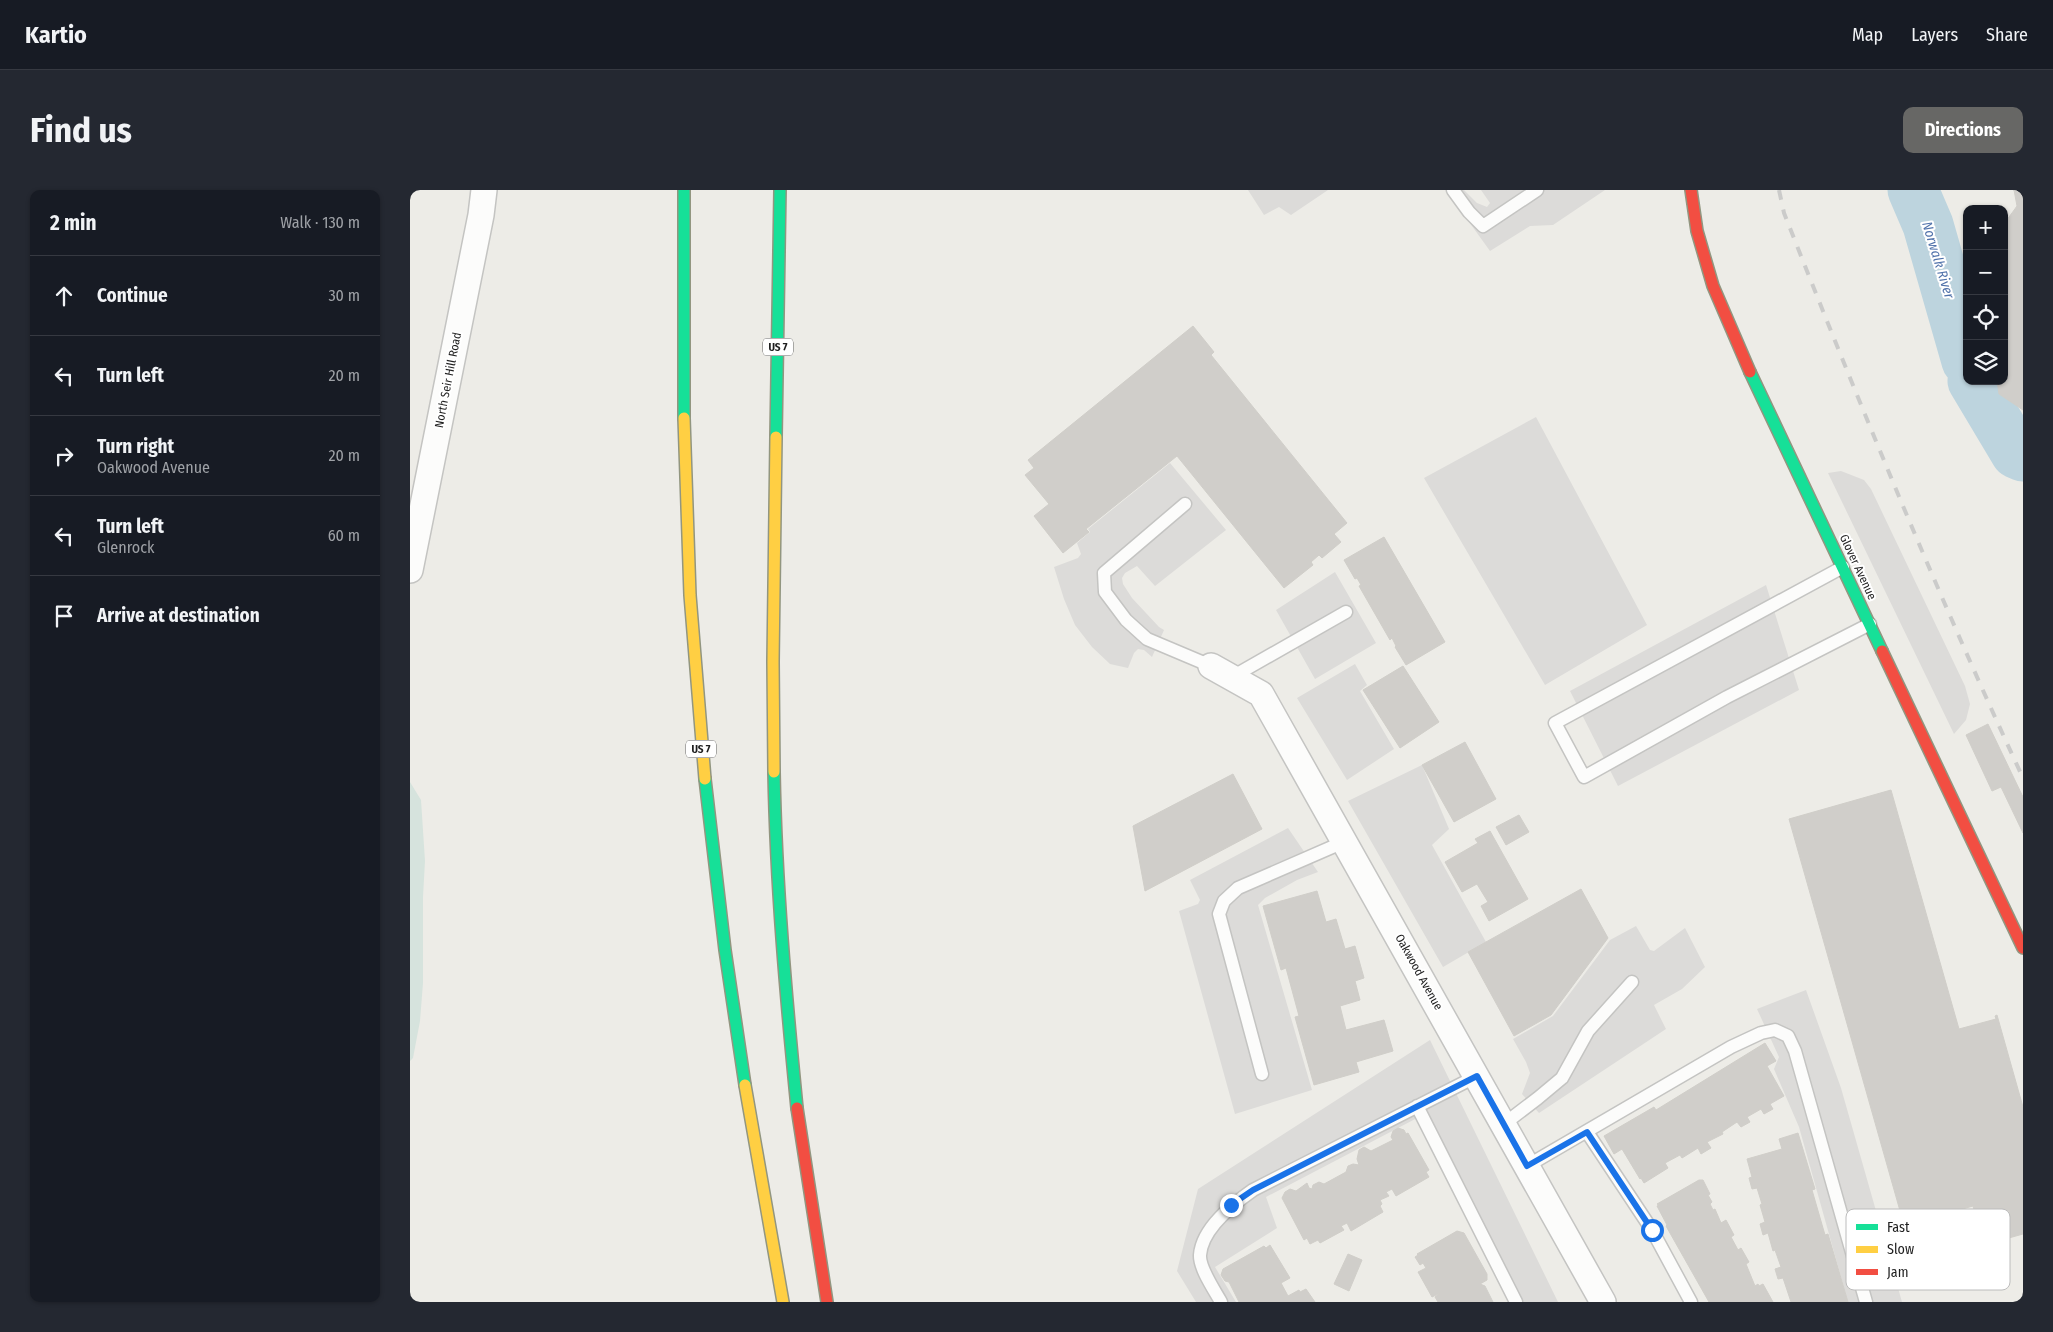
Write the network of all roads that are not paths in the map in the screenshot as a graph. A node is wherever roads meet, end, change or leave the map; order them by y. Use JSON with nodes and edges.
{"nodes":[{"id":1,"x":484,"y":190,"type":"edge"},
{"id":2,"x":684,"y":190,"type":"edge"},
{"id":3,"x":780,"y":190,"type":"edge"},
{"id":4,"x":1453,"y":190,"type":"edge"},
{"id":5,"x":1537,"y":190,"type":"edge"},
{"id":6,"x":1691,"y":190,"type":"edge"},
{"id":7,"x":1184,"y":504,"type":"dead end"},
{"id":8,"x":1843,"y":567,"type":"junction"},
{"id":9,"x":410,"y":570,"type":"edge"},
{"id":10,"x":1346,"y":612,"type":"dead end"},
{"id":11,"x":1870,"y":624,"type":"junction"},
{"id":12,"x":1221,"y":672,"type":"junction"},
{"id":13,"x":1346,"y":841,"type":"junction"},
{"id":14,"x":2023,"y":948,"type":"edge"},
{"id":15,"x":1632,"y":982,"type":"dead end"},
{"id":16,"x":1262,"y":1074,"type":"dead end"},
{"id":17,"x":1477,"y":1076,"type":"junction"},
{"id":18,"x":1417,"y":1106,"type":"junction"},
{"id":19,"x":1504,"y":1124,"type":"junction"},
{"id":20,"x":1587,"y":1132,"type":"junction"},
{"id":21,"x":1527,"y":1166,"type":"junction"},
{"id":22,"x":1846,"y":1231,"type":"edge"},
{"id":23,"x":783,"y":1302,"type":"edge"},
{"id":24,"x":827,"y":1302,"type":"edge"},
{"id":25,"x":1221,"y":1302,"type":"edge"},
{"id":26,"x":1516,"y":1302,"type":"edge"},
{"id":27,"x":1603,"y":1302,"type":"edge"},
{"id":28,"x":1691,"y":1302,"type":"edge"}],
"edges":[{"from":1,"to":9,"type":"street","name":"North Seir Hill Road"},
{"from":2,"to":23,"type":"main road","number":"US 7"},
{"from":3,"to":24,"type":"main road","number":"US 7"},
{"from":4,"to":5,"type":"lane"},
{"from":6,"to":8,"type":"main road","name":"Glover Avenue"},
{"from":7,"to":12,"type":"lane"},
{"from":8,"to":11,"type":"main road","name":"Glover Avenue"},
{"from":8,"to":11,"type":"lane"},
{"from":10,"to":12,"type":"lane"},
{"from":11,"to":14,"type":"main road","name":"Glover Avenue"},
{"from":12,"to":13,"type":"street","name":"Oakwood Avenue"},
{"from":13,"to":16,"type":"lane"},
{"from":13,"to":17,"type":"street","name":"Oakwood Avenue"},
{"from":15,"to":19,"type":"lane"},
{"from":17,"to":18,"type":"lane"},
{"from":17,"to":19,"type":"street","name":"Oakwood Avenue"},
{"from":18,"to":25,"type":"lane"},
{"from":18,"to":26,"type":"lane"},
{"from":19,"to":21,"type":"street","name":"Oakwood Avenue"},
{"from":20,"to":21,"type":"lane"},
{"from":20,"to":22,"type":"lane"},
{"from":20,"to":28,"type":"lane"},
{"from":21,"to":27,"type":"street","name":"Oakwood Avenue"}]}
